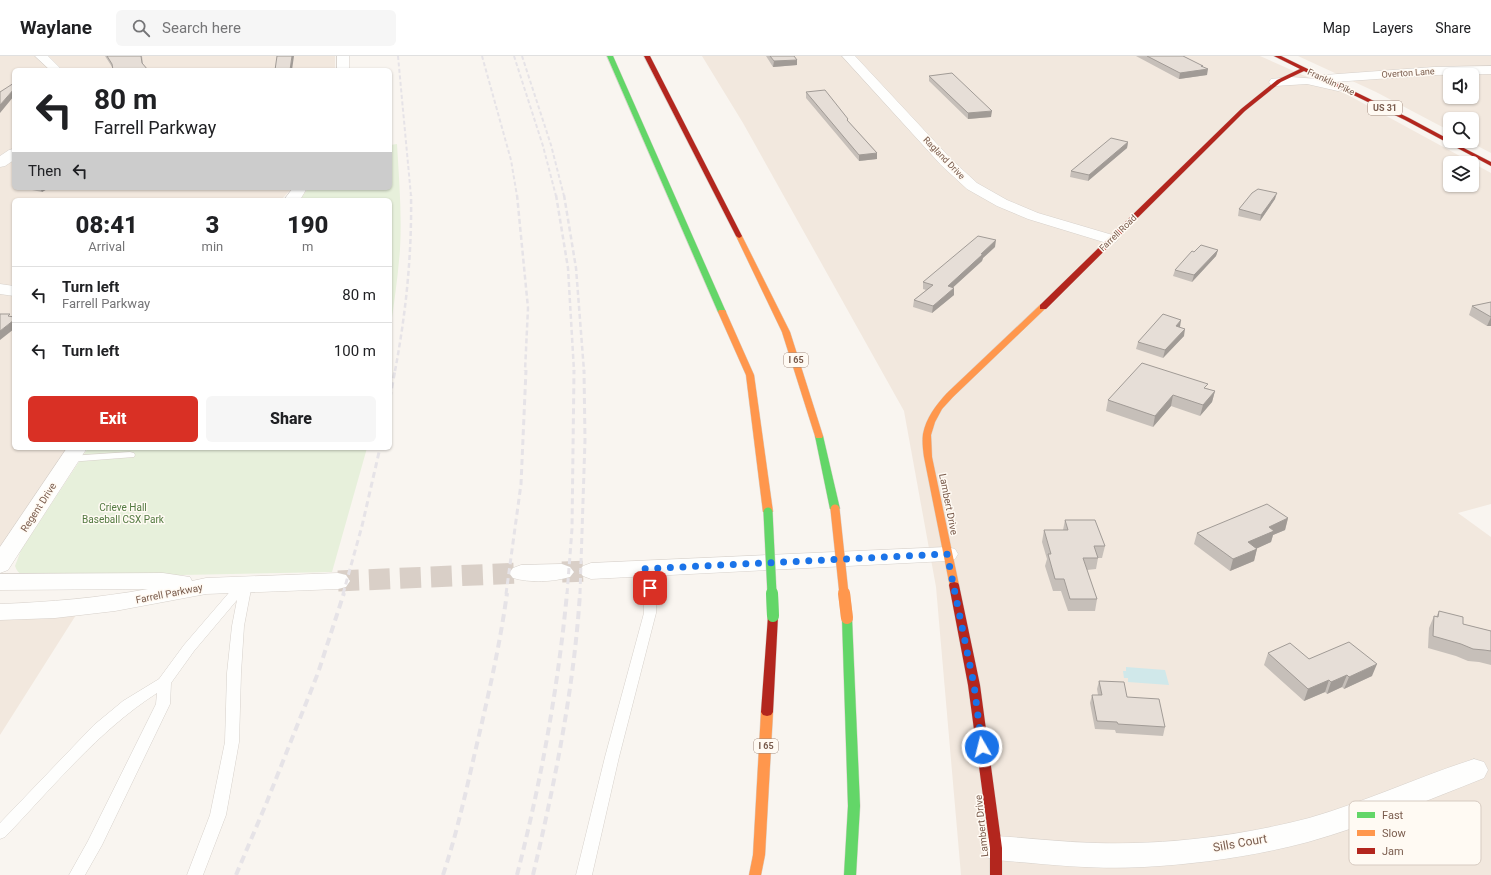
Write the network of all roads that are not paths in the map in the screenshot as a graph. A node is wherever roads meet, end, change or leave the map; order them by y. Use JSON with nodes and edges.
{"nodes":[{"id":1,"x":41,"y":56,"type":"edge"},
{"id":2,"x":343,"y":56,"type":"edge"},
{"id":3,"x":610,"y":56,"type":"edge"},
{"id":4,"x":647,"y":56,"type":"edge"},
{"id":5,"x":848,"y":56,"type":"edge"},
{"id":6,"x":1277,"y":56,"type":"edge"},
{"id":7,"x":55,"y":68,"type":"edge"},
{"id":8,"x":343,"y":68,"type":"edge"},
{"id":9,"x":1304,"y":69,"type":"junction"},
{"id":10,"x":1491,"y":70,"type":"edge"},
{"id":11,"x":1324,"y":78,"type":"junction"},
{"id":12,"x":1275,"y":82,"type":"junction"},
{"id":13,"x":1351,"y":91,"type":"junction"},
{"id":14,"x":12,"y":154,"type":"edge"},
{"id":15,"x":0,"y":163,"type":"edge"},
{"id":16,"x":1491,"y":164,"type":"edge"},
{"id":17,"x":1110,"y":239,"type":"junction"},
{"id":18,"x":0,"y":290,"type":"edge"},
{"id":19,"x":12,"y":291,"type":"edge"},
{"id":20,"x":961,"y":384,"type":"joint"},
{"id":21,"x":73,"y":454,"type":"edge"},
{"id":22,"x":130,"y":455,"type":"dead end"},
{"id":23,"x":947,"y":554,"type":"junction"},
{"id":24,"x":0,"y":565,"type":"edge"},
{"id":25,"x":641,"y":569,"type":"junction"},
{"id":26,"x":591,"y":571,"type":"tunnel mouth"},
{"id":27,"x":562,"y":572,"type":"tunnel mouth"},
{"id":28,"x":521,"y":573,"type":"tunnel mouth"},
{"id":29,"x":338,"y":581,"type":"tunnel mouth"},
{"id":30,"x":0,"y":582,"type":"edge"},
{"id":31,"x":244,"y":584,"type":"junction"},
{"id":32,"x":206,"y":586,"type":"junction"},
{"id":33,"x":0,"y":612,"type":"edge"},
{"id":34,"x":164,"y":682,"type":"junction"},
{"id":35,"x":1474,"y":770,"type":"dead end"},
{"id":36,"x":1391,"y":801,"type":"edge"},
{"id":37,"x":1349,"y":817,"type":"edge"},
{"id":38,"x":0,"y":833,"type":"edge"},
{"id":39,"x":996,"y":862,"type":"edge"},
{"id":40,"x":77,"y":875,"type":"edge"},
{"id":41,"x":195,"y":875,"type":"edge"},
{"id":42,"x":584,"y":875,"type":"edge"},
{"id":43,"x":755,"y":875,"type":"edge"},
{"id":44,"x":850,"y":875,"type":"edge"}],
"edges":[{"from":1,"to":7,"type":"street"},
{"from":2,"to":8,"type":"street"},
{"from":3,"to":43,"type":"main road","number":"I 65","bridge":true},
{"from":4,"to":44,"type":"main road","number":"I 65","bridge":true},
{"from":5,"to":17,"type":"street","name":"Ragland Drive"},
{"from":6,"to":9,"type":"main road","name":"Franklin Pike","number":"US 31"},
{"from":9,"to":11,"type":"main road","name":"Franklin Pike","number":"US 31"},
{"from":9,"to":12,"type":"main road","name":"Farrell Road"},
{"from":10,"to":11,"type":"street","name":"Overton Lane"},
{"from":11,"to":13,"type":"main road","name":"Franklin Pike","number":"US 31"},
{"from":12,"to":13,"type":"street"},
{"from":12,"to":17,"type":"main road","name":"Farrell Road"},
{"from":13,"to":16,"type":"main road","name":"Franklin Pike","number":"US 31"},
{"from":14,"to":15,"type":"street"},
{"from":17,"to":20,"type":"main road","name":"Farrell Road"},
{"from":18,"to":19,"type":"street"},
{"from":20,"to":23,"type":"main road","name":"Lambert Drive"},
{"from":21,"to":22,"type":"lane"},
{"from":21,"to":24,"type":"street","name":"Regent Drive"},
{"from":23,"to":25,"type":"street"},
{"from":23,"to":39,"type":"main road","name":"Lambert Drive"},
{"from":25,"to":26,"type":"street"},
{"from":25,"to":42,"type":"lane"},
{"from":27,"to":28,"type":"street"},
{"from":29,"to":31,"type":"street","name":"Farrell Parkway"},
{"from":30,"to":32,"type":"street"},
{"from":31,"to":32,"type":"street","name":"Farrell Parkway"},
{"from":31,"to":34,"type":"lane"},
{"from":31,"to":41,"type":"lane"},
{"from":32,"to":33,"type":"street","name":"Farrell Parkway"},
{"from":34,"to":38,"type":"lane"},
{"from":34,"to":40,"type":"lane"},
{"from":35,"to":36,"type":"street","name":"Sills Court"},
{"from":37,"to":39,"type":"street","name":"Sills Court"}]}
